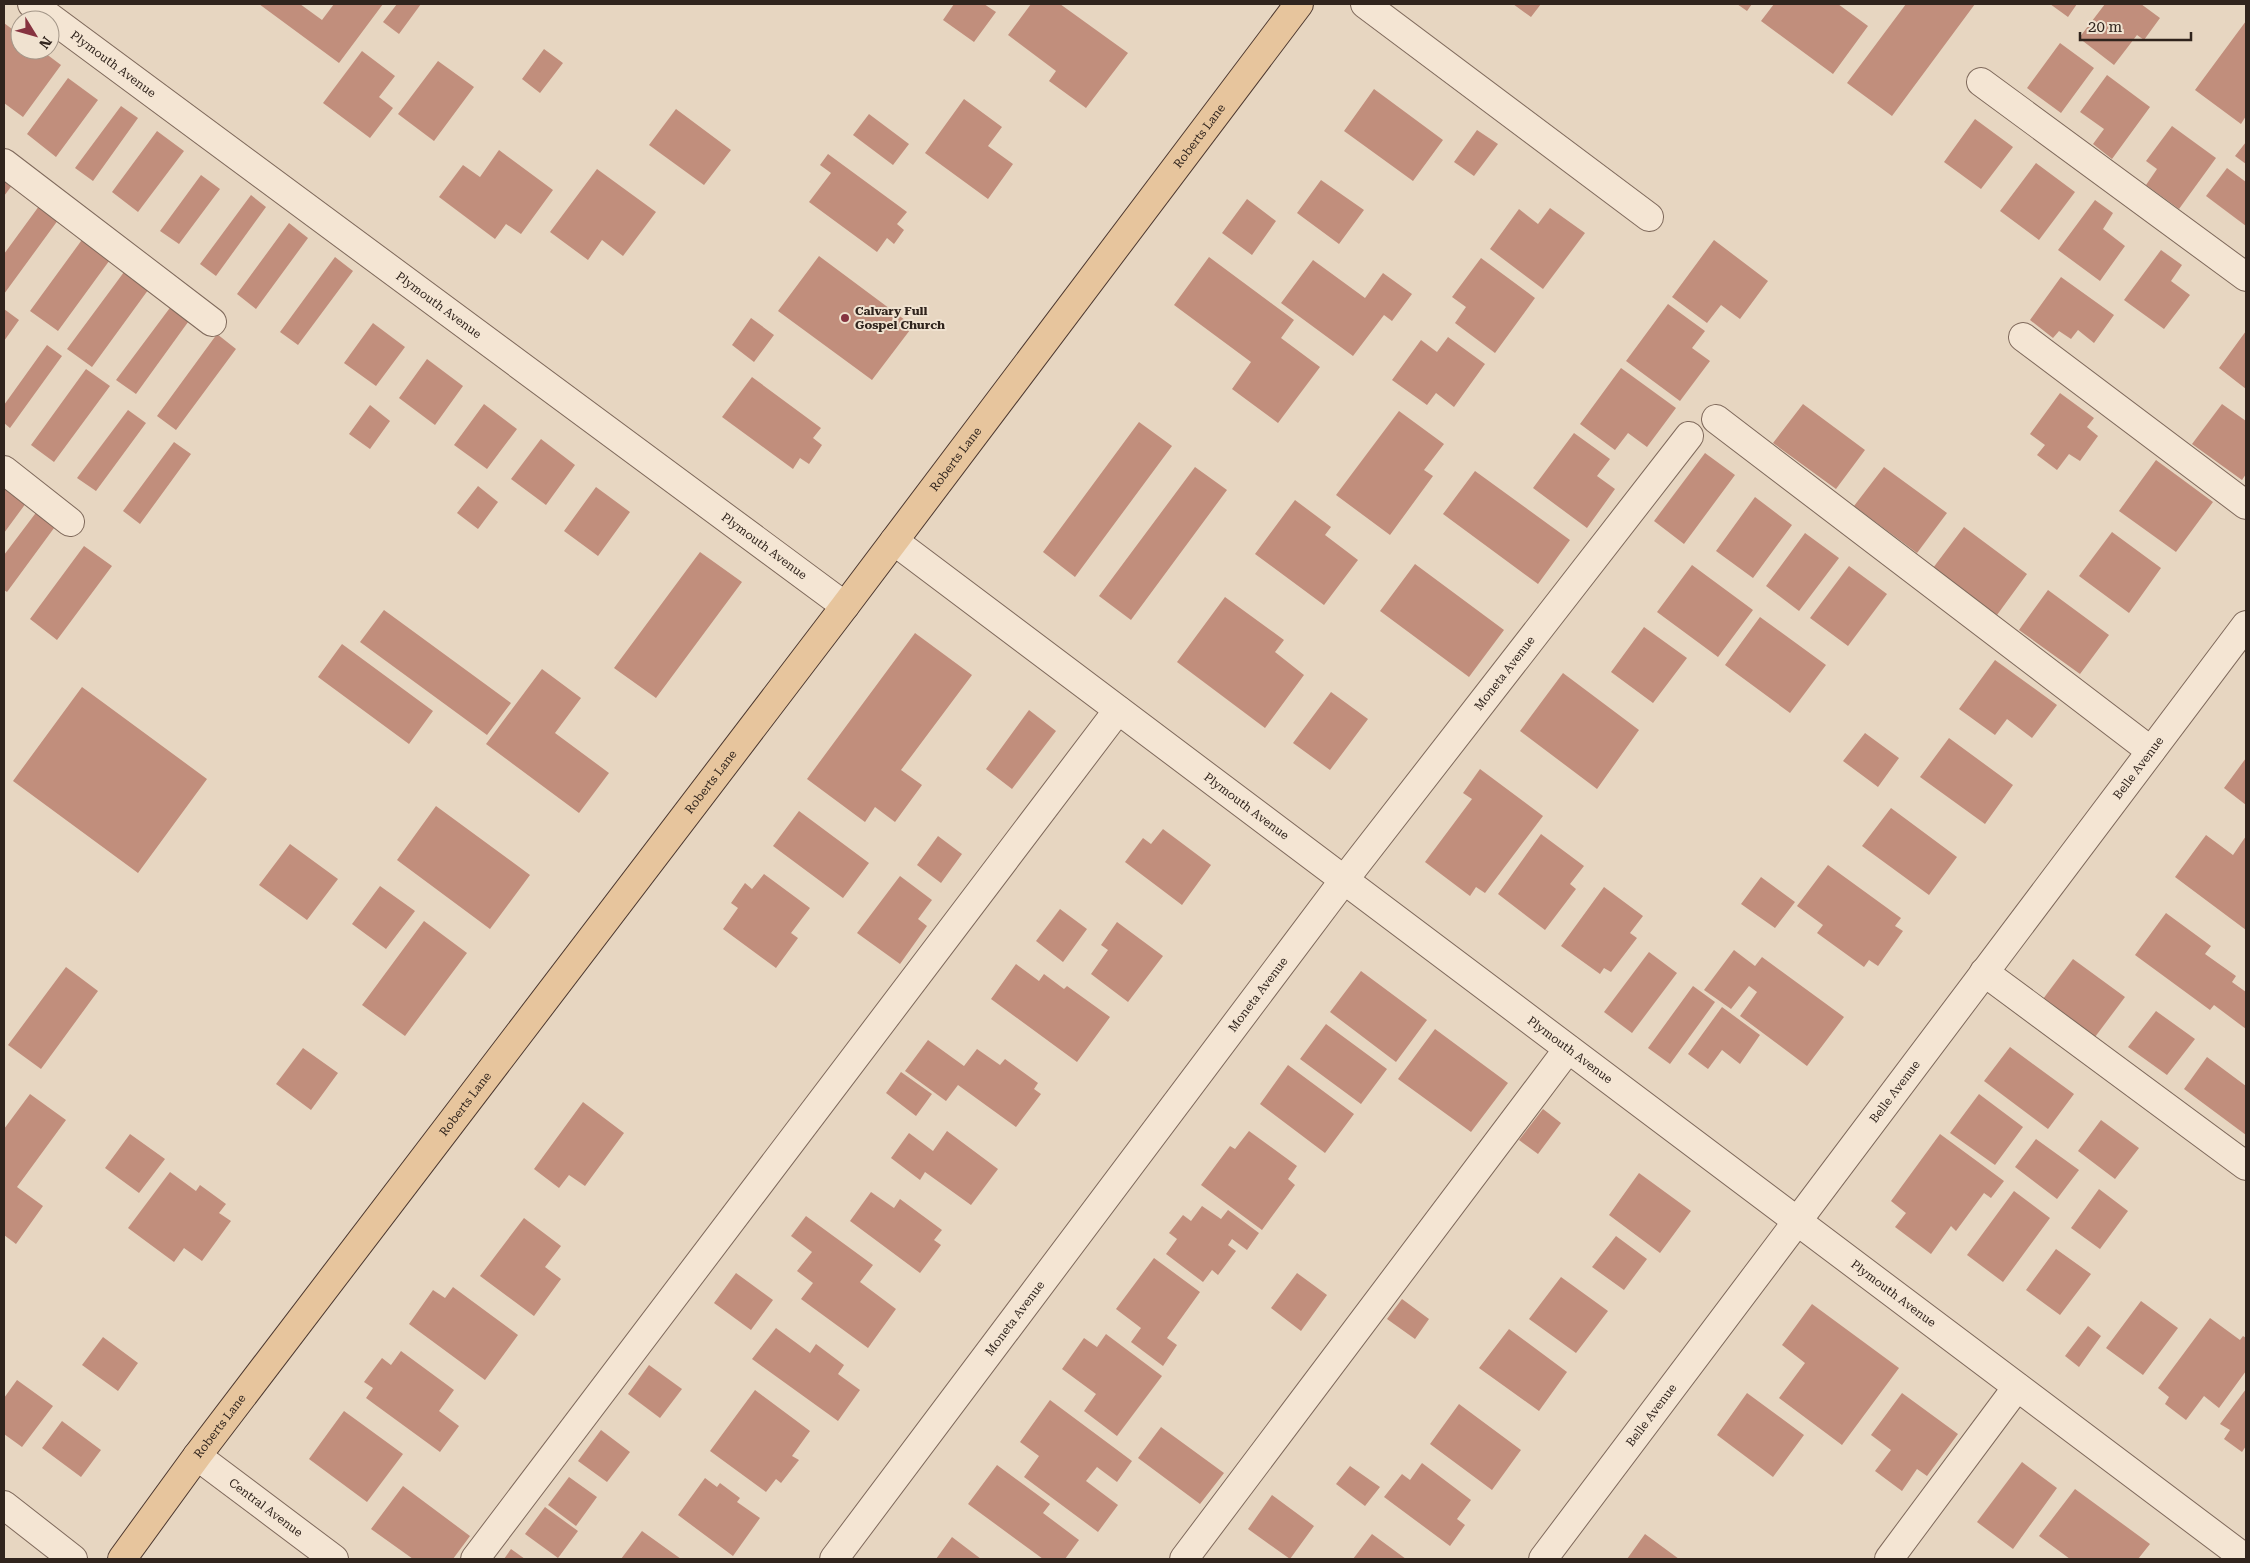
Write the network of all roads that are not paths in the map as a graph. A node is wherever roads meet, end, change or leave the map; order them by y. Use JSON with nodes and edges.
{"nodes":[{"id":1,"x":32,"y":4,"type":"edge"},
{"id":2,"x":1299,"y":4,"type":"edge"},
{"id":3,"x":1365,"y":4,"type":"edge"},
{"id":4,"x":1981,"y":82,"type":"dead end"},
{"id":5,"x":4,"y":163,"type":"edge"},
{"id":6,"x":1649,"y":217,"type":"dead end"},
{"id":7,"x":2246,"y":276,"type":"edge"},
{"id":8,"x":212,"y":322,"type":"dead end"},
{"id":9,"x":2023,"y":337,"type":"dead end"},
{"id":10,"x":1716,"y":419,"type":"dead end"},
{"id":11,"x":1689,"y":436,"type":"dead end"},
{"id":12,"x":4,"y":470,"type":"edge"},
{"id":13,"x":2246,"y":505,"type":"edge"},
{"id":14,"x":70,"y":522,"type":"dead end"},
{"id":15,"x":894,"y":541,"type":"junction"},
{"id":16,"x":845,"y":606,"type":"junction"},
{"id":17,"x":2246,"y":624,"type":"edge"},
{"id":18,"x":1118,"y":710,"type":"junction"},
{"id":19,"x":2151,"y":750,"type":"junction"},
{"id":20,"x":1344,"y":880,"type":"junction"},
{"id":21,"x":1984,"y":972,"type":"junction"},
{"id":22,"x":1568,"y":1049,"type":"junction"},
{"id":23,"x":2246,"y":1166,"type":"edge"},
{"id":24,"x":1796,"y":1221,"type":"junction"},
{"id":25,"x":2017,"y":1387,"type":"junction"},
{"id":26,"x":197,"y":1456,"type":"junction"},
{"id":27,"x":4,"y":1505,"type":"edge"},
{"id":28,"x":73,"y":1559,"type":"edge"},
{"id":29,"x":122,"y":1559,"type":"edge"},
{"id":30,"x":334,"y":1559,"type":"edge"},
{"id":31,"x":475,"y":1559,"type":"edge"},
{"id":32,"x":834,"y":1559,"type":"edge"},
{"id":33,"x":1184,"y":1559,"type":"edge"},
{"id":34,"x":1543,"y":1559,"type":"edge"},
{"id":35,"x":1889,"y":1559,"type":"edge"},
{"id":36,"x":2246,"y":1559,"type":"edge"}],
"edges":[{"from":1,"to":16,"type":"street","name":"Plymouth Avenue"},
{"from":2,"to":15,"type":"main road","name":"Roberts Lane"},
{"from":3,"to":6,"type":"street"},
{"from":4,"to":7,"type":"street"},
{"from":5,"to":8,"type":"street"},
{"from":9,"to":13,"type":"street"},
{"from":10,"to":19,"type":"street"},
{"from":11,"to":20,"type":"street","name":"Moneta Avenue"},
{"from":12,"to":14,"type":"street"},
{"from":15,"to":16,"type":"main road","name":"Roberts Lane"},
{"from":15,"to":18,"type":"street","name":"Plymouth Avenue"},
{"from":16,"to":26,"type":"main road","name":"Roberts Lane"},
{"from":17,"to":19,"type":"street","name":"Belle Avenue"},
{"from":18,"to":20,"type":"street","name":"Plymouth Avenue"},
{"from":18,"to":31,"type":"street"},
{"from":19,"to":21,"type":"street","name":"Belle Avenue"},
{"from":20,"to":22,"type":"street","name":"Plymouth Avenue"},
{"from":20,"to":32,"type":"street","name":"Moneta Avenue"},
{"from":21,"to":23,"type":"street"},
{"from":21,"to":24,"type":"street","name":"Belle Avenue"},
{"from":22,"to":24,"type":"street","name":"Plymouth Avenue"},
{"from":22,"to":33,"type":"street"},
{"from":24,"to":25,"type":"street","name":"Plymouth Avenue"},
{"from":24,"to":34,"type":"street","name":"Belle Avenue"},
{"from":25,"to":35,"type":"street"},
{"from":25,"to":36,"type":"street","name":"Plymouth Avenue"},
{"from":26,"to":29,"type":"main road","name":"Roberts Lane"},
{"from":26,"to":30,"type":"street","name":"Central Avenue"},
{"from":27,"to":28,"type":"street"}]}
